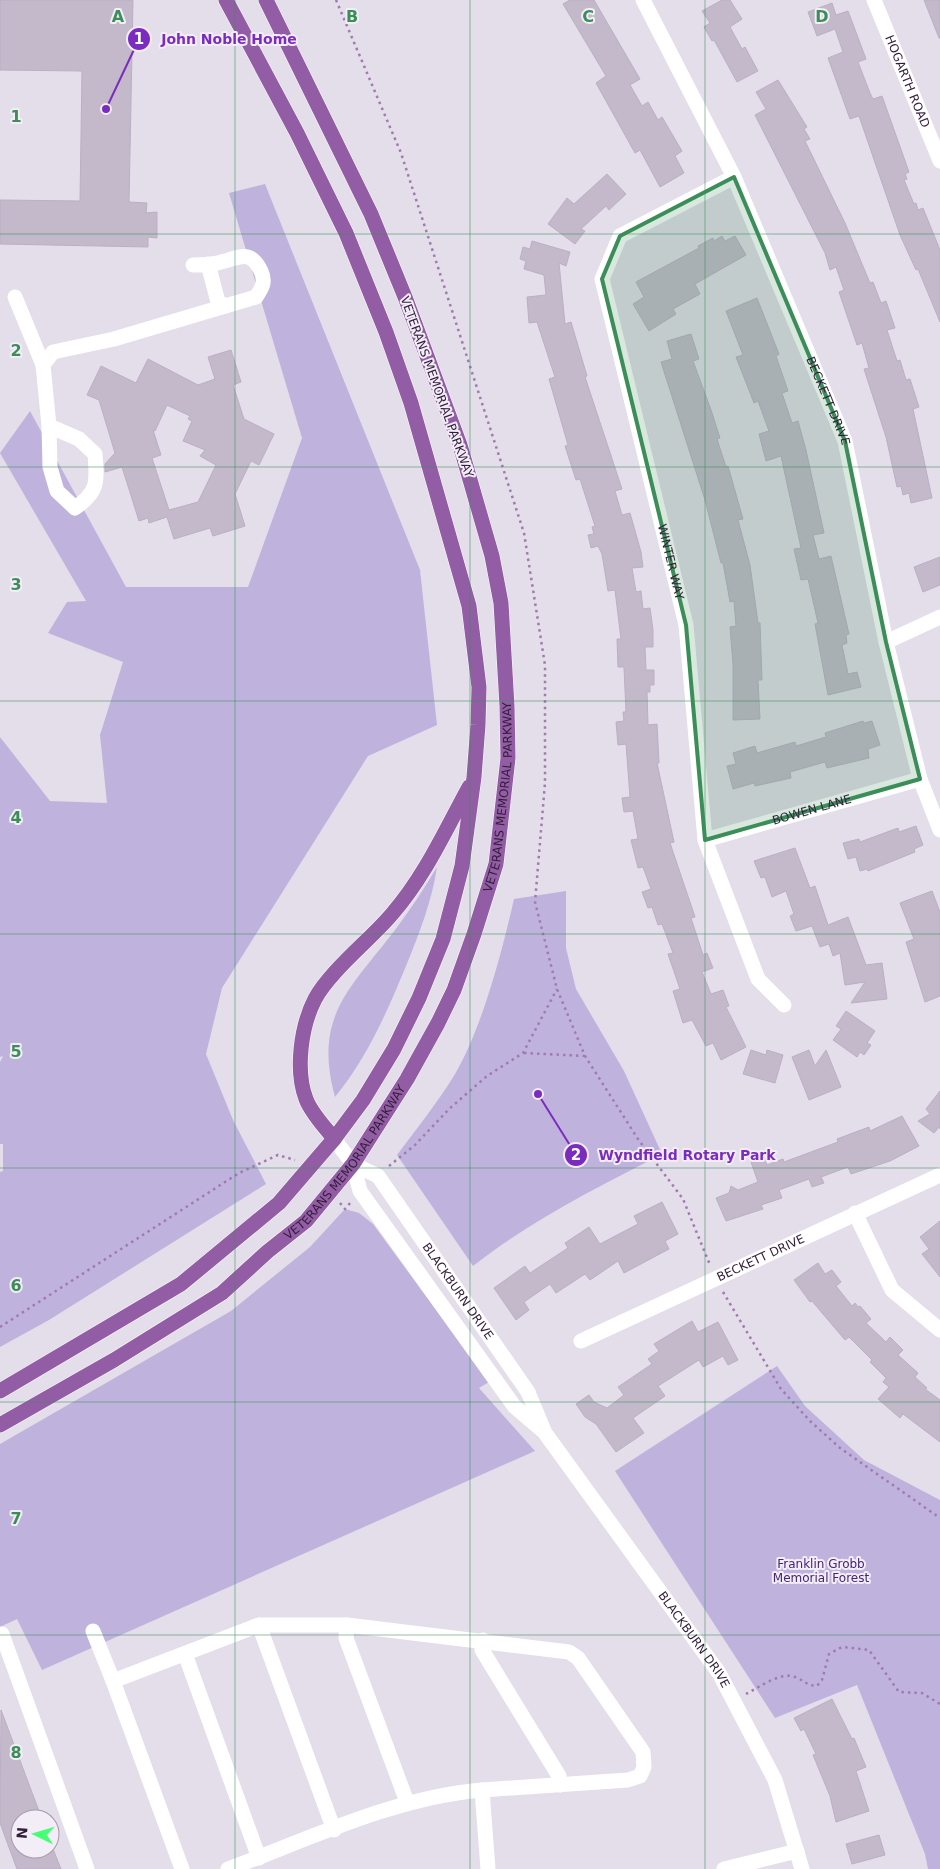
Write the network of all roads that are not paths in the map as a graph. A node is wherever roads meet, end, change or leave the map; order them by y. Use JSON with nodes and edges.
{"nodes":[{"id":1,"x":226,"y":0,"type":"edge"},
{"id":2,"x":266,"y":0,"type":"edge"},
{"id":3,"x":643,"y":0,"type":"edge"},
{"id":4,"x":874,"y":0,"type":"edge"},
{"id":5,"x":940,"y":161,"type":"edge"},
{"id":6,"x":734,"y":177,"type":"junction"},
{"id":7,"x":15,"y":297,"type":"dead end"},
{"id":8,"x":226,"y":306,"type":"junction"},
{"id":9,"x":43,"y":365,"type":"junction"},
{"id":10,"x":50,"y":426,"type":"junction"},
{"id":11,"x":940,"y":617,"type":"edge"},
{"id":12,"x":886,"y":642,"type":"junction"},
{"id":13,"x":474,"y":777,"type":"junction"},
{"id":14,"x":920,"y":779,"type":"junction"},
{"id":15,"x":940,"y":830,"type":"edge"},
{"id":16,"x":705,"y":840,"type":"junction"},
{"id":17,"x":784,"y":1005,"type":"dead end"},
{"id":18,"x":334,"y":1139,"type":"junction"},
{"id":19,"x":353,"y":1164,"type":"junction"},
{"id":20,"x":940,"y":1175,"type":"edge"},
{"id":21,"x":854,"y":1213,"type":"junction"},
{"id":22,"x":940,"y":1330,"type":"edge"},
{"id":23,"x":581,"y":1340,"type":"dead end"},
{"id":24,"x":0,"y":1390,"type":"edge"},
{"id":25,"x":0,"y":1425,"type":"edge"},
{"id":26,"x":545,"y":1433,"type":"junction"},
{"id":27,"x":259,"y":1625,"type":"junction"},
{"id":28,"x":348,"y":1625,"type":"junction"},
{"id":29,"x":93,"y":1631,"type":"dead end"},
{"id":30,"x":2,"y":1634,"type":"dead end"},
{"id":31,"x":483,"y":1640,"type":"junction"},
{"id":32,"x":185,"y":1654,"type":"junction"},
{"id":33,"x":113,"y":1681,"type":"junction"},
{"id":34,"x":560,"y":1785,"type":"junction"},
{"id":35,"x":482,"y":1790,"type":"junction"},
{"id":36,"x":407,"y":1802,"type":"junction"},
{"id":37,"x":334,"y":1830,"type":"junction"},
{"id":38,"x":798,"y":1851,"type":"junction"},
{"id":39,"x":259,"y":1858,"type":"junction"},
{"id":40,"x":88,"y":1869,"type":"edge"},
{"id":41,"x":182,"y":1869,"type":"edge"},
{"id":42,"x":228,"y":1869,"type":"edge"},
{"id":43,"x":488,"y":1869,"type":"edge"},
{"id":44,"x":724,"y":1869,"type":"edge"},
{"id":45,"x":802,"y":1869,"type":"edge"}],
"edges":[{"from":1,"to":13,"type":"main road","name":"VETERANS MEMORIAL PARKWAY"},
{"from":2,"to":19,"type":"main road","name":"VETERANS MEMORIAL PARKWAY"},
{"from":3,"to":6,"type":"street","name":"BECKETT DRIVE"},
{"from":4,"to":5,"type":"street","name":"HOGARTH ROAD"},
{"from":6,"to":12,"type":"street","name":"BECKETT DRIVE"},
{"from":6,"to":16,"type":"street","name":"WINTER WAY"},
{"from":7,"to":9,"type":"street"},
{"from":8,"to":8,"type":"street"},
{"from":8,"to":9,"type":"street"},
{"from":9,"to":10,"type":"street"},
{"from":10,"to":10,"type":"street"},
{"from":11,"to":12,"type":"street"},
{"from":12,"to":14,"type":"street","name":"BECKETT DRIVE"},
{"from":13,"to":18,"type":"main road","name":"VETERANS MEMORIAL PARKWAY"},
{"from":13,"to":18,"type":"main road"},
{"from":14,"to":15,"type":"street","name":"BECKETT DRIVE"},
{"from":14,"to":16,"type":"street","name":"BOWEN LANE"},
{"from":16,"to":17,"type":"street","name":"WINTER WAY"},
{"from":18,"to":19,"type":"street","name":"BLACKBURN DRIVE"},
{"from":18,"to":24,"type":"main road","name":"VETERANS MEMORIAL PARKWAY"},
{"from":19,"to":25,"type":"main road","name":"VETERANS MEMORIAL PARKWAY"},
{"from":19,"to":26,"type":"street","name":"BLACKBURN DRIVE"},
{"from":19,"to":26,"type":"street","name":"BLACKBURN DRIVE"},
{"from":20,"to":21,"type":"street","name":"BECKETT DRIVE"},
{"from":21,"to":22,"type":"street"},
{"from":21,"to":23,"type":"street","name":"BECKETT DRIVE"},
{"from":26,"to":38,"type":"street","name":"BLACKBURN DRIVE"},
{"from":27,"to":28,"type":"street"},
{"from":27,"to":32,"type":"street"},
{"from":27,"to":37,"type":"street"},
{"from":28,"to":31,"type":"street"},
{"from":28,"to":36,"type":"street"},
{"from":29,"to":33,"type":"street"},
{"from":30,"to":40,"type":"street"},
{"from":31,"to":34,"type":"street"},
{"from":31,"to":34,"type":"street"},
{"from":32,"to":33,"type":"street"},
{"from":32,"to":39,"type":"street"},
{"from":33,"to":41,"type":"street"},
{"from":34,"to":35,"type":"street"},
{"from":35,"to":36,"type":"street"},
{"from":35,"to":43,"type":"street"},
{"from":36,"to":37,"type":"street"},
{"from":37,"to":39,"type":"street"},
{"from":38,"to":44,"type":"street"},
{"from":38,"to":45,"type":"street","name":"BLACKBURN DRIVE"},
{"from":39,"to":42,"type":"street"}]}
